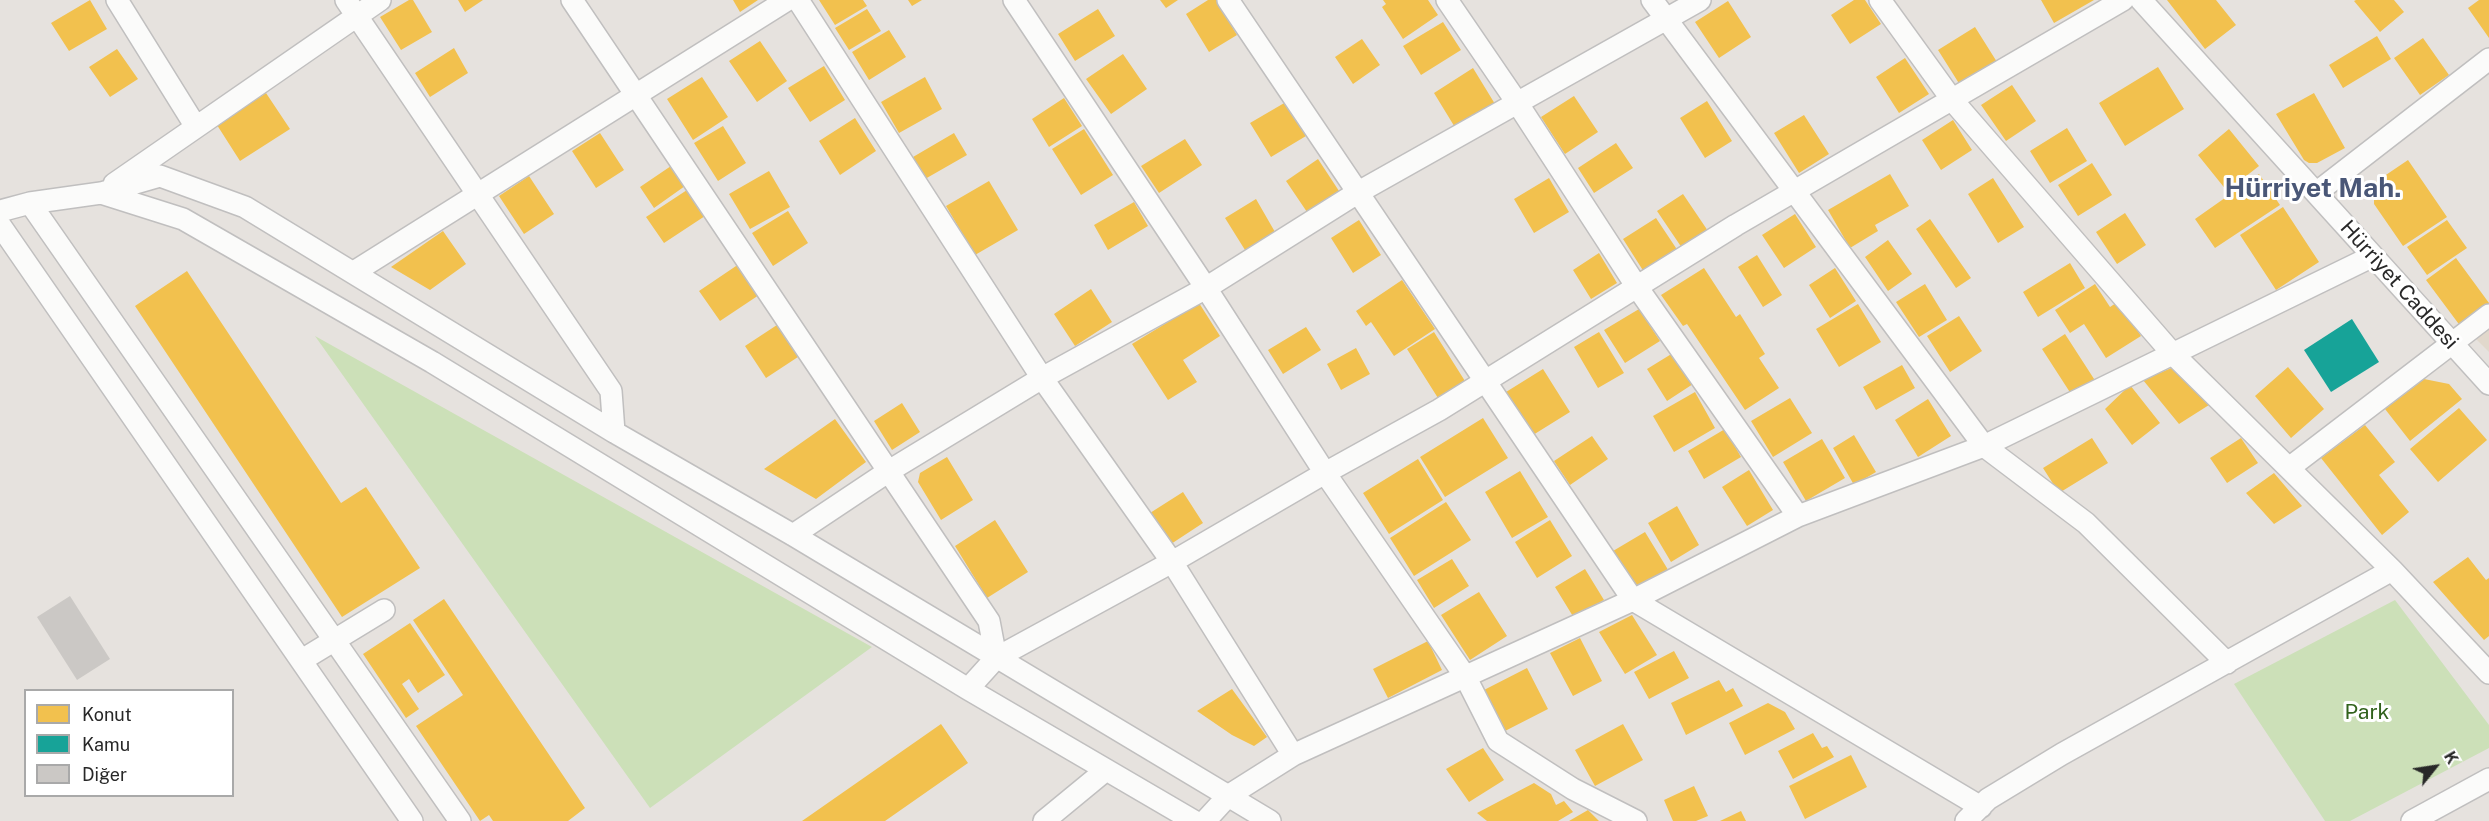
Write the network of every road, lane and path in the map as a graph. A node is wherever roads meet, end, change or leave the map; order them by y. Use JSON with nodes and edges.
{"nodes":[{"id":1,"x":117,"y":0,"type":"edge"},
{"id":2,"x":380,"y":0,"type":"edge"},
{"id":3,"x":572,"y":0,"type":"edge"},
{"id":4,"x":787,"y":0,"type":"edge"},
{"id":5,"x":798,"y":0,"type":"edge"},
{"id":6,"x":1014,"y":0,"type":"edge"},
{"id":7,"x":1228,"y":0,"type":"edge"},
{"id":8,"x":1447,"y":0,"type":"edge"},
{"id":9,"x":1652,"y":0,"type":"edge"},
{"id":10,"x":1700,"y":0,"type":"edge"},
{"id":11,"x":1880,"y":0,"type":"edge"},
{"id":12,"x":2123,"y":0,"type":"edge"},
{"id":13,"x":2141,"y":0,"type":"edge"},
{"id":14,"x":351,"y":8,"type":"edge"},
{"id":15,"x":1666,"y":19,"type":"junction"},
{"id":16,"x":2489,"y":59,"type":"edge"},
{"id":17,"x":636,"y":94,"type":"junction"},
{"id":18,"x":1516,"y":101,"type":"junction"},
{"id":19,"x":1953,"y":101,"type":"junction"},
{"id":20,"x":196,"y":127,"type":"junction"},
{"id":21,"x":1795,"y":191,"type":"junction"},
{"id":22,"x":101,"y":193,"type":"junction"},
{"id":23,"x":477,"y":193,"type":"junction"},
{"id":24,"x":1357,"y":193,"type":"junction"},
{"id":25,"x":2316,"y":193,"type":"junction"},
{"id":26,"x":30,"y":203,"type":"junction"},
{"id":27,"x":0,"y":211,"type":"edge"},
{"id":28,"x":0,"y":225,"type":"edge"},
{"id":29,"x":2373,"y":256,"type":"junction"},
{"id":30,"x":354,"y":272,"type":"junction"},
{"id":31,"x":1637,"y":287,"type":"junction"},
{"id":32,"x":1206,"y":288,"type":"junction"},
{"id":33,"x":2489,"y":315,"type":"edge"},
{"id":34,"x":2451,"y":344,"type":"junction"},
{"id":35,"x":2172,"y":352,"type":"junction"},
{"id":36,"x":1042,"y":378,"type":"junction"},
{"id":37,"x":1485,"y":381,"type":"junction"},
{"id":38,"x":2489,"y":384,"type":"edge"},
{"id":39,"x":614,"y":432,"type":"junction"},
{"id":40,"x":1984,"y":446,"type":"junction"},
{"id":41,"x":2289,"y":468,"type":"junction"},
{"id":42,"x":889,"y":471,"type":"junction"},
{"id":43,"x":1325,"y":473,"type":"junction"},
{"id":44,"x":1798,"y":516,"type":"junction"},
{"id":45,"x":793,"y":535,"type":"junction"},
{"id":46,"x":1172,"y":562,"type":"junction"},
{"id":47,"x":2392,"y":570,"type":"junction"},
{"id":48,"x":1633,"y":600,"type":"junction"},
{"id":49,"x":384,"y":610,"type":"dead end"},
{"id":50,"x":333,"y":640,"type":"junction"},
{"id":51,"x":996,"y":658,"type":"junction"},
{"id":52,"x":302,"y":660,"type":"junction"},
{"id":53,"x":2226,"y":663,"type":"junction"},
{"id":54,"x":2489,"y":674,"type":"edge"},
{"id":55,"x":1465,"y":676,"type":"junction"},
{"id":56,"x":968,"y":689,"type":"junction"},
{"id":57,"x":1293,"y":755,"type":"junction"},
{"id":58,"x":1106,"y":770,"type":"junction"},
{"id":59,"x":2489,"y":779,"type":"edge"},
{"id":60,"x":1228,"y":796,"type":"junction"},
{"id":61,"x":1973,"y":814,"type":"edge"},
{"id":62,"x":412,"y":821,"type":"edge"},
{"id":63,"x":460,"y":821,"type":"edge"},
{"id":64,"x":1044,"y":821,"type":"edge"},
{"id":65,"x":1194,"y":821,"type":"edge"},
{"id":66,"x":1205,"y":821,"type":"edge"},
{"id":67,"x":1270,"y":821,"type":"edge"},
{"id":68,"x":1636,"y":821,"type":"edge"},
{"id":69,"x":2412,"y":821,"type":"edge"}],
"edges":[{"from":1,"to":20,"type":"street"},
{"from":2,"to":14,"type":"street"},
{"from":3,"to":17,"type":"street"},
{"from":4,"to":17,"type":"street"},
{"from":5,"to":36,"type":"street"},
{"from":6,"to":32,"type":"street"},
{"from":7,"to":24,"type":"street"},
{"from":8,"to":18,"type":"street"},
{"from":9,"to":15,"type":"street"},
{"from":10,"to":15,"type":"street"},
{"from":11,"to":19,"type":"street"},
{"from":12,"to":19,"type":"street"},
{"from":13,"to":25,"type":"street","name":"Hürriyet Caddesi"},
{"from":14,"to":20,"type":"street"},
{"from":14,"to":23,"type":"street"},
{"from":15,"to":18,"type":"street"},
{"from":15,"to":21,"type":"street"},
{"from":16,"to":25,"type":"street"},
{"from":17,"to":23,"type":"street"},
{"from":17,"to":42,"type":"street"},
{"from":18,"to":24,"type":"street"},
{"from":18,"to":31,"type":"street"},
{"from":19,"to":21,"type":"street"},
{"from":19,"to":35,"type":"street"},
{"from":20,"to":22,"type":"street"},
{"from":21,"to":31,"type":"street"},
{"from":21,"to":40,"type":"street"},
{"from":22,"to":26,"type":"street"},
{"from":22,"to":30,"type":"street"},
{"from":22,"to":56,"type":"street"},
{"from":23,"to":30,"type":"street"},
{"from":23,"to":39,"type":"street"},
{"from":24,"to":32,"type":"street"},
{"from":24,"to":37,"type":"street"},
{"from":25,"to":29,"type":"street","name":"Hürriyet Caddesi"},
{"from":26,"to":27,"type":"street"},
{"from":26,"to":50,"type":"street"},
{"from":28,"to":52,"type":"street"},
{"from":29,"to":34,"type":"street","name":"Hürriyet Caddesi"},
{"from":29,"to":35,"type":"street"},
{"from":30,"to":39,"type":"street"},
{"from":31,"to":37,"type":"street"},
{"from":31,"to":44,"type":"street"},
{"from":32,"to":36,"type":"street"},
{"from":32,"to":43,"type":"street"},
{"from":33,"to":34,"type":"street"},
{"from":34,"to":38,"type":"street","name":"Hürriyet Caddesi"},
{"from":34,"to":41,"type":"street"},
{"from":35,"to":40,"type":"street"},
{"from":35,"to":41,"type":"street"},
{"from":36,"to":42,"type":"street"},
{"from":36,"to":46,"type":"street"},
{"from":37,"to":43,"type":"street"},
{"from":37,"to":48,"type":"street"},
{"from":39,"to":45,"type":"street"},
{"from":40,"to":44,"type":"street"},
{"from":40,"to":53,"type":"street"},
{"from":41,"to":47,"type":"street"},
{"from":42,"to":45,"type":"street"},
{"from":42,"to":51,"type":"street"},
{"from":43,"to":46,"type":"street"},
{"from":43,"to":55,"type":"street"},
{"from":44,"to":48,"type":"street"},
{"from":45,"to":51,"type":"street"},
{"from":46,"to":51,"type":"street"},
{"from":46,"to":57,"type":"street"},
{"from":47,"to":53,"type":"street"},
{"from":47,"to":54,"type":"street"},
{"from":48,"to":55,"type":"street"},
{"from":48,"to":61,"type":"street"},
{"from":49,"to":50,"type":"street"},
{"from":50,"to":52,"type":"street"},
{"from":50,"to":63,"type":"street"},
{"from":51,"to":56,"type":"street"},
{"from":51,"to":60,"type":"street"},
{"from":52,"to":62,"type":"street"},
{"from":53,"to":61,"type":"street"},
{"from":55,"to":57,"type":"street"},
{"from":55,"to":68,"type":"street"},
{"from":56,"to":58,"type":"street"},
{"from":57,"to":60,"type":"street"},
{"from":58,"to":64,"type":"street"},
{"from":58,"to":65,"type":"street"},
{"from":59,"to":69,"type":"street"},
{"from":60,"to":66,"type":"street"},
{"from":60,"to":67,"type":"street"}]}
